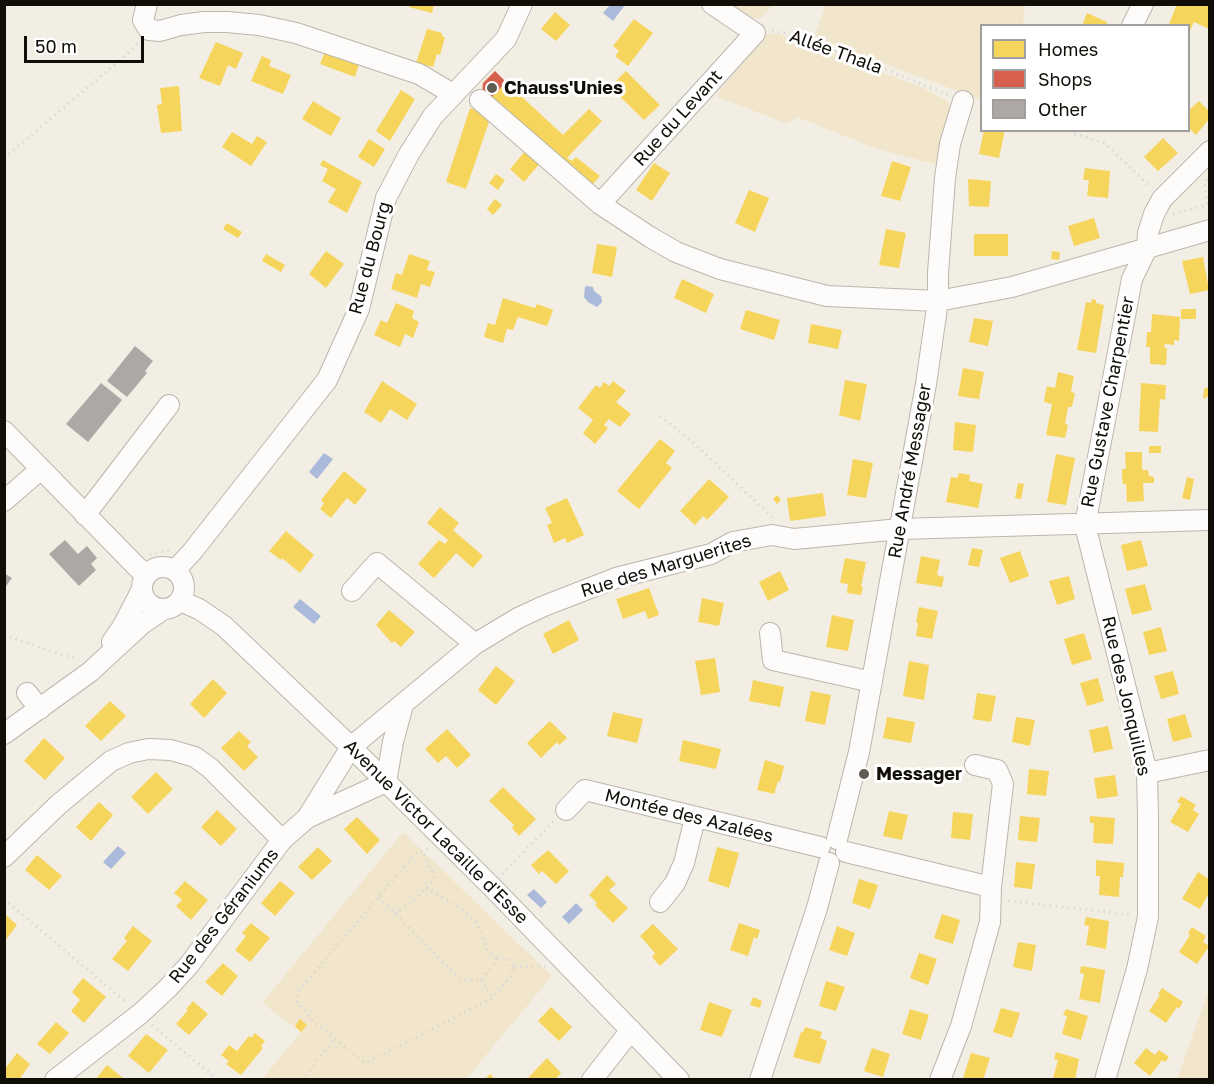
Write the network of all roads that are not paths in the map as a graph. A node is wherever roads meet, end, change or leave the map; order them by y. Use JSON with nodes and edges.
{"nodes":[{"id":1,"x":147,"y":4,"type":"edge"},
{"id":2,"x":522,"y":4,"type":"edge"},
{"id":3,"x":712,"y":4,"type":"edge"},
{"id":4,"x":1143,"y":4,"type":"edge"},
{"id":5,"x":1132,"y":24,"type":"edge"},
{"id":6,"x":453,"y":94,"type":"junction"},
{"id":7,"x":480,"y":100,"type":"dead end"},
{"id":8,"x":963,"y":100,"type":"road end"},
{"id":9,"x":1209,"y":151,"type":"edge"},
{"id":10,"x":600,"y":204,"type":"junction"},
{"id":11,"x":1209,"y":230,"type":"edge"},
{"id":12,"x":1147,"y":248,"type":"junction"},
{"id":13,"x":1117,"y":256,"type":"junction"},
{"id":14,"x":1132,"y":279,"type":"junction"},
{"id":15,"x":938,"y":301,"type":"junction"},
{"id":16,"x":169,"y":405,"type":"dead end"},
{"id":17,"x":4,"y":431,"type":"edge"},
{"id":18,"x":41,"y":469,"type":"junction"},
{"id":19,"x":4,"y":501,"type":"edge"},
{"id":20,"x":85,"y":514,"type":"junction"},
{"id":21,"x":1209,"y":520,"type":"edge"},
{"id":22,"x":1085,"y":525,"type":"junction"},
{"id":23,"x":900,"y":530,"type":"junction"},
{"id":24,"x":175,"y":570,"type":"junction"},
{"id":25,"x":141,"y":577,"type":"junction"},
{"id":26,"x":352,"y":591,"type":"dead end"},
{"id":27,"x":172,"y":605,"type":"junction"},
{"id":28,"x":770,"y":633,"type":"dead end"},
{"id":29,"x":475,"y":644,"type":"junction"},
{"id":30,"x":84,"y":665,"type":"junction"},
{"id":31,"x":872,"y":682,"type":"junction"},
{"id":32,"x":27,"y":693,"type":"dead end"},
{"id":33,"x":403,"y":705,"type":"junction"},
{"id":34,"x":40,"y":708,"type":"junction"},
{"id":35,"x":4,"y":734,"type":"edge"},
{"id":36,"x":351,"y":747,"type":"junction"},
{"id":37,"x":1209,"y":760,"type":"edge"},
{"id":38,"x":975,"y":765,"type":"dead end"},
{"id":39,"x":1146,"y":773,"type":"junction"},
{"id":40,"x":386,"y":782,"type":"junction"},
{"id":41,"x":566,"y":810,"type":"road end"},
{"id":42,"x":307,"y":818,"type":"junction"},
{"id":43,"x":695,"y":818,"type":"junction"},
{"id":44,"x":282,"y":840,"type":"junction"},
{"id":45,"x":833,"y":850,"type":"junction"},
{"id":46,"x":4,"y":857,"type":"edge"},
{"id":47,"x":991,"y":893,"type":"junction"},
{"id":48,"x":660,"y":902,"type":"dead end"},
{"id":49,"x":631,"y":1030,"type":"junction"},
{"id":50,"x":55,"y":1080,"type":"edge"},
{"id":51,"x":592,"y":1080,"type":"edge"},
{"id":52,"x":679,"y":1080,"type":"edge"},
{"id":53,"x":760,"y":1080,"type":"edge"},
{"id":54,"x":940,"y":1080,"type":"edge"},
{"id":55,"x":1105,"y":1080,"type":"edge"}],
"edges":[{"from":1,"to":6,"type":"street"},
{"from":2,"to":6,"type":"street","name":"Rue du Bourg"},
{"from":3,"to":10,"type":"street","name":"Rue du Levant"},
{"from":4,"to":5,"type":"street"},
{"from":6,"to":24,"type":"street","name":"Rue du Bourg"},
{"from":7,"to":10,"type":"street"},
{"from":8,"to":15,"type":"street","name":"Rue André Messager"},
{"from":9,"to":12,"type":"street","name":"Rue Gustave Charpentier"},
{"from":10,"to":15,"type":"street"},
{"from":11,"to":12,"type":"street"},
{"from":12,"to":13,"type":"street"},
{"from":12,"to":14,"type":"street","name":"Rue Gustave Charpentier"},
{"from":13,"to":14,"type":"street","name":"Rue Gustave Charpentier"},
{"from":13,"to":15,"type":"street"},
{"from":14,"to":22,"type":"street","name":"Rue Gustave Charpentier"},
{"from":15,"to":23,"type":"street","name":"Rue André Messager"},
{"from":16,"to":20,"type":"street"},
{"from":17,"to":18,"type":"street"},
{"from":18,"to":19,"type":"street"},
{"from":18,"to":20,"type":"street"},
{"from":20,"to":25,"type":"street"},
{"from":21,"to":22,"type":"street","name":"Rue des Marguerites"},
{"from":22,"to":23,"type":"street","name":"Rue des Marguerites"},
{"from":22,"to":39,"type":"street","name":"Rue des Jonquilles"},
{"from":23,"to":29,"type":"street","name":"Rue des Marguerites"},
{"from":23,"to":31,"type":"street","name":"Rue André Messager"},
{"from":24,"to":25,"type":"street"},
{"from":24,"to":27,"type":"street"},
{"from":25,"to":27,"type":"street"},
{"from":25,"to":30,"type":"street"},
{"from":26,"to":29,"type":"street"},
{"from":27,"to":30,"type":"street"},
{"from":27,"to":36,"type":"street","name":"Avenue Victor Lacaille d'Esse"},
{"from":28,"to":31,"type":"street"},
{"from":29,"to":33,"type":"street","name":"Rue des Marguerites"},
{"from":30,"to":34,"type":"street"},
{"from":31,"to":45,"type":"street","name":"Rue André Messager"},
{"from":32,"to":34,"type":"street"},
{"from":33,"to":36,"type":"street","name":"Rue des Marguerites"},
{"from":33,"to":40,"type":"street"},
{"from":34,"to":35,"type":"street"},
{"from":36,"to":40,"type":"street","name":"Avenue Victor Lacaille d'Esse"},
{"from":36,"to":42,"type":"street","name":"Rue des Géraniums"},
{"from":37,"to":39,"type":"street"},
{"from":38,"to":47,"type":"street"},
{"from":39,"to":55,"type":"street","name":"Rue des Jonquilles"},
{"from":40,"to":42,"type":"street","name":"Rue des Géraniums"},
{"from":40,"to":49,"type":"street","name":"Avenue Victor Lacaille d'Esse"},
{"from":41,"to":43,"type":"street","name":"Montée des Azalées"},
{"from":42,"to":44,"type":"street","name":"Rue des Géraniums"},
{"from":43,"to":45,"type":"street","name":"Montée des Azalées"},
{"from":43,"to":48,"type":"street"},
{"from":44,"to":46,"type":"street"},
{"from":44,"to":50,"type":"street","name":"Rue des Géraniums"},
{"from":45,"to":47,"type":"street","name":"Montée des Azalées"},
{"from":45,"to":53,"type":"street","name":"Rue André Messager"},
{"from":47,"to":54,"type":"street"},
{"from":49,"to":51,"type":"street"},
{"from":49,"to":52,"type":"street","name":"Avenue Victor Lacaille d'Esse"}]}
